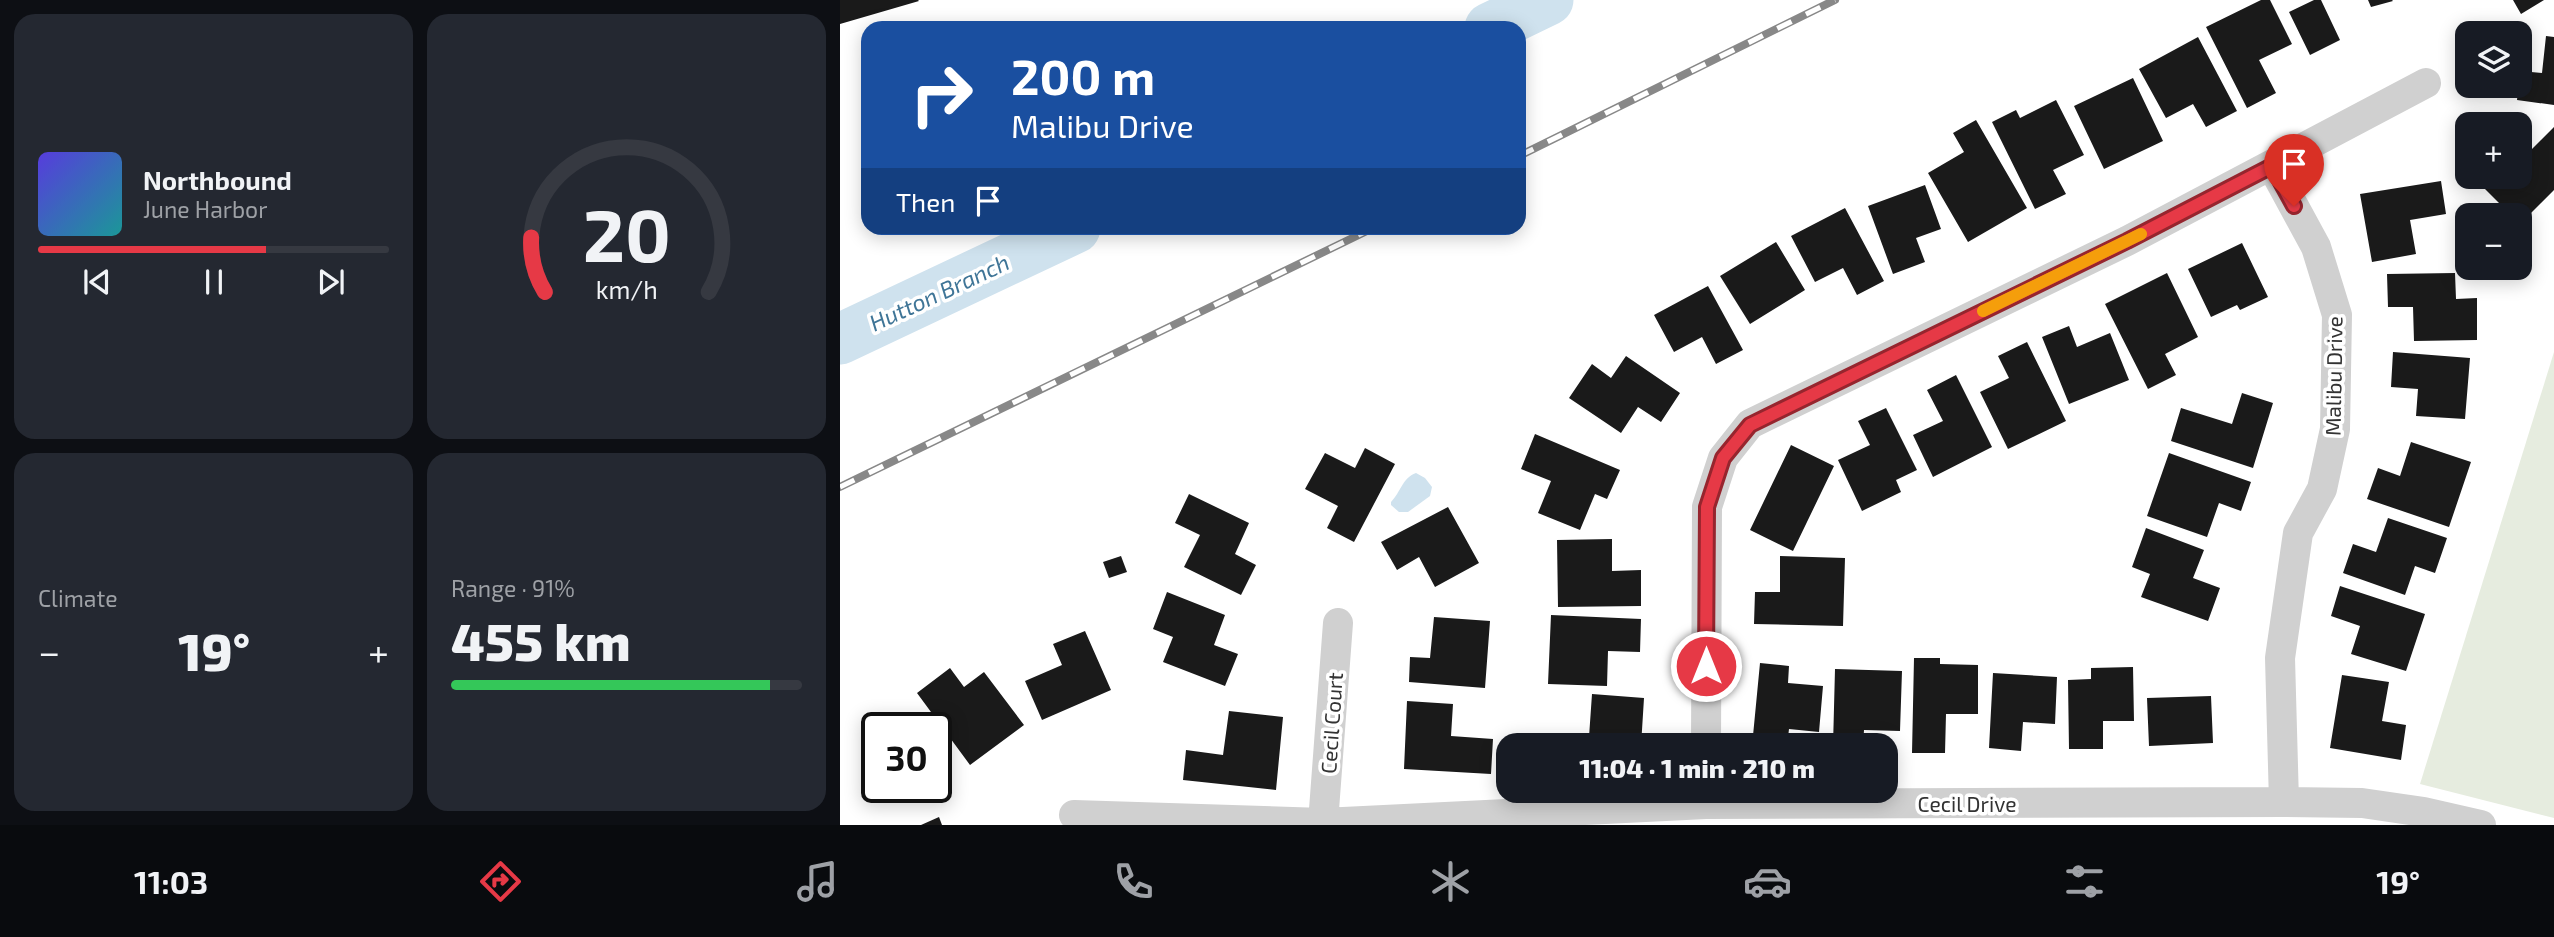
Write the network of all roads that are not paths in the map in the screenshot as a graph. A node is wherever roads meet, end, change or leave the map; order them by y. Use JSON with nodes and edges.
{"nodes":[{"id":1,"x":2426,"y":83,"type":"dead end"},
{"id":2,"x":2272,"y":166,"type":"junction"},
{"id":3,"x":1338,"y":623,"type":"dead end"},
{"id":4,"x":1706,"y":733,"type":"edge"},
{"id":5,"x":1898,"y":799,"type":"edge"},
{"id":6,"x":2284,"y":802,"type":"junction"},
{"id":7,"x":1618,"y":803,"type":"edge"},
{"id":8,"x":1074,"y":815,"type":"dead end"},
{"id":9,"x":1324,"y":823,"type":"junction"},
{"id":10,"x":2481,"y":825,"type":"edge"}],
"edges":[{"from":1,"to":2,"type":"street"},
{"from":2,"to":4,"type":"street"},
{"from":2,"to":6,"type":"street","name":"Malibu Drive"},
{"from":3,"to":9,"type":"street","name":"Cecil Court"},
{"from":5,"to":6,"type":"street","name":"Cecil Drive"},
{"from":6,"to":10,"type":"street","name":"Cecil Drive"},
{"from":7,"to":9,"type":"street","name":"Cecil Drive"},
{"from":8,"to":9,"type":"street","name":"Cecil Drive"}]}
